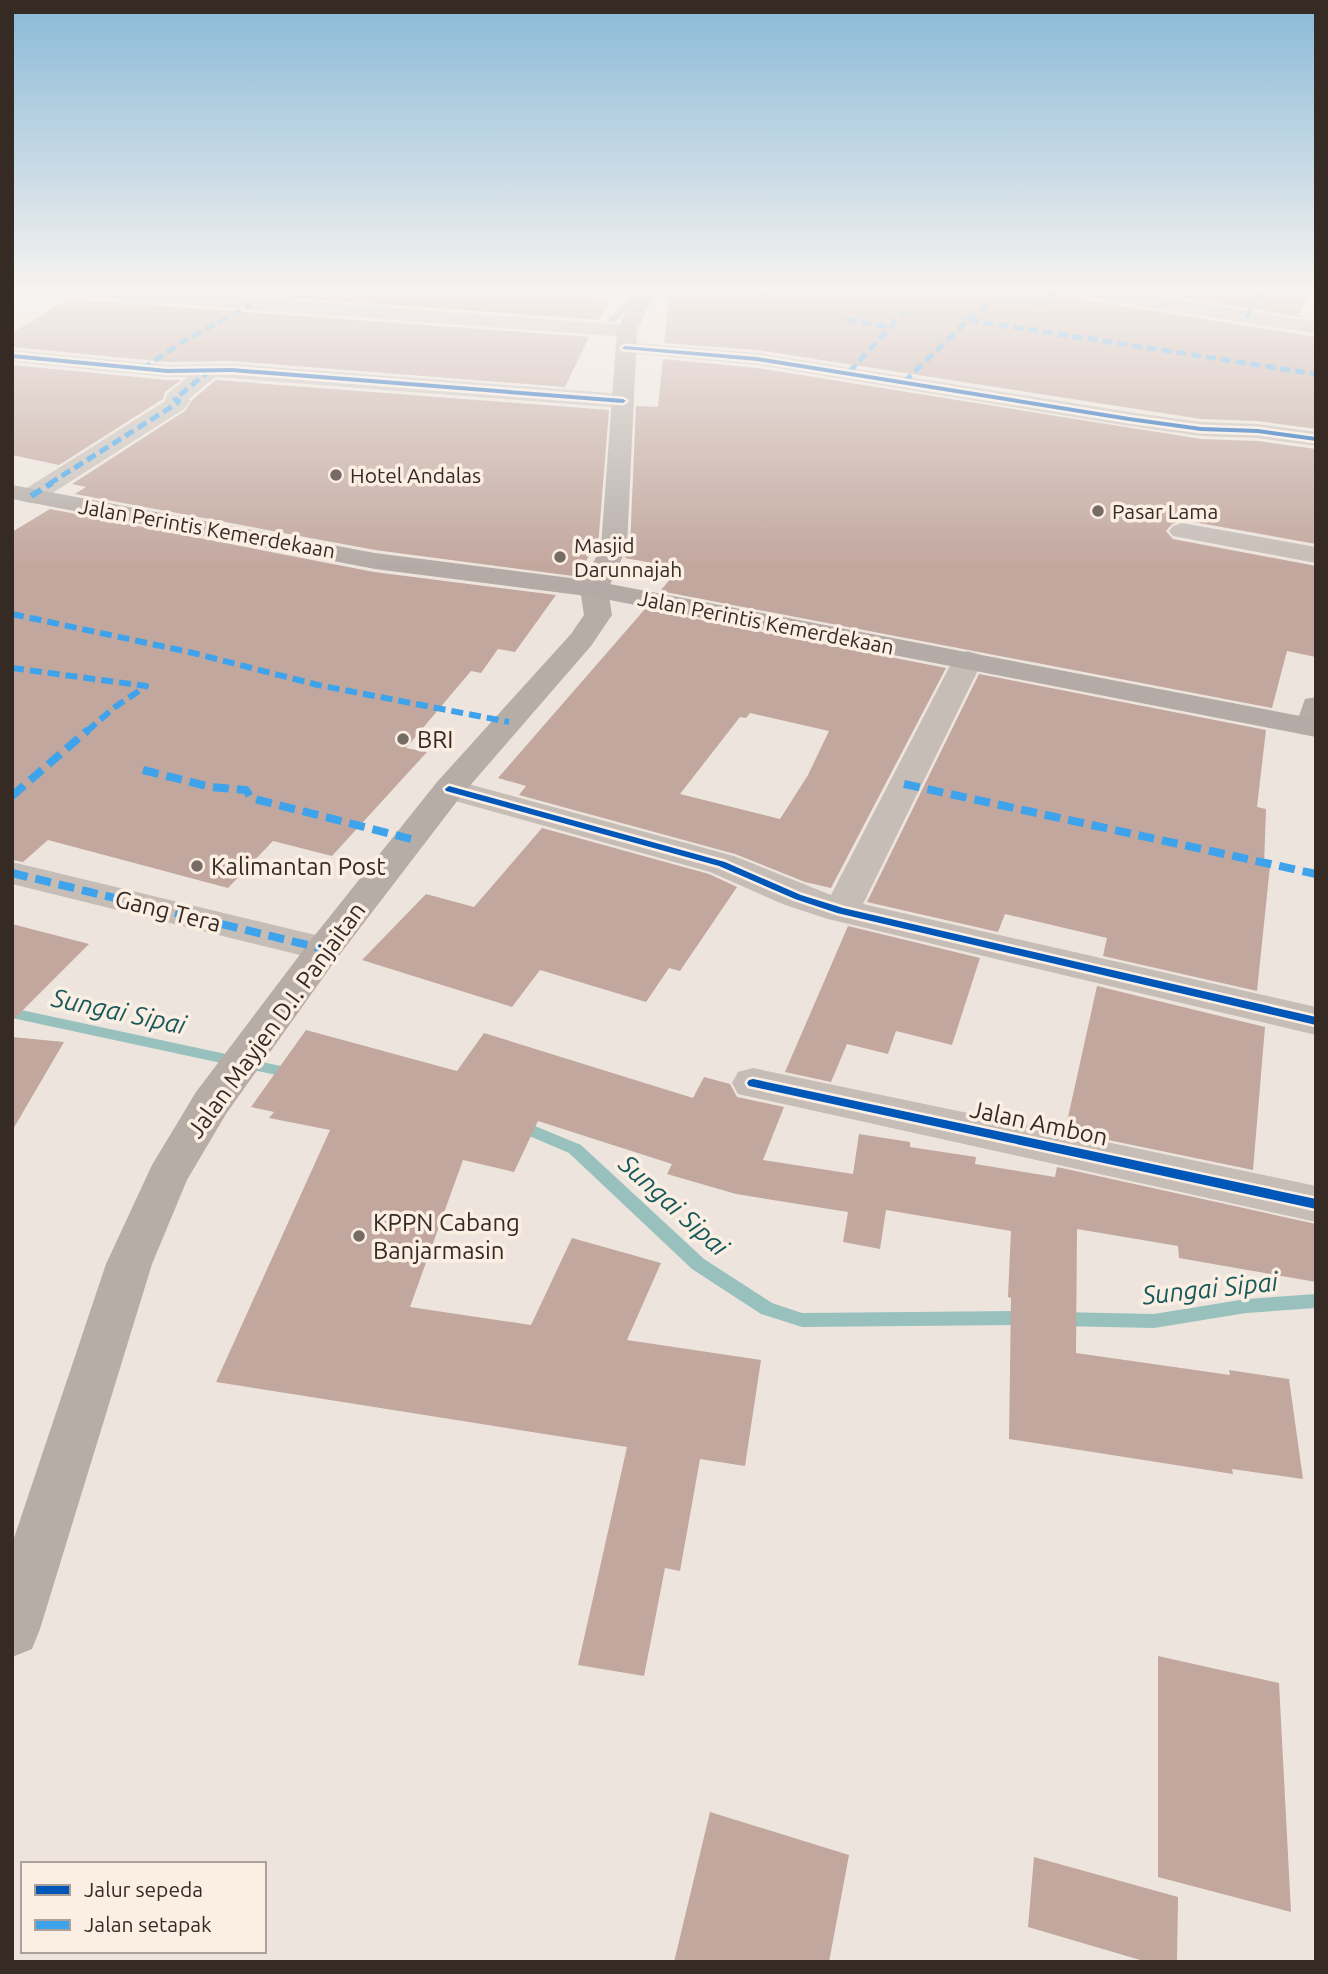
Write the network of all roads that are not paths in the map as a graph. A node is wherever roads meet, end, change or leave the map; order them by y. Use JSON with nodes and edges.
{"nodes":[{"id":1,"x":195,"y":382,"type":"edge"},
{"id":2,"x":385,"y":382,"type":"edge"},
{"id":3,"x":624,"y":382,"type":"edge"},
{"id":4,"x":902,"y":382,"type":"edge"},
{"id":5,"x":623,"y":401,"type":"junction"},
{"id":6,"x":1316,"y":439,"type":"edge"},
{"id":7,"x":22,"y":494,"type":"edge"},
{"id":8,"x":1182,"y":531,"type":"dead end"},
{"id":9,"x":1316,"y":555,"type":"edge"},
{"id":10,"x":594,"y":589,"type":"junction"},
{"id":11,"x":968,"y":660,"type":"junction"},
{"id":12,"x":1314,"y":721,"type":"edge"},
{"id":13,"x":1316,"y":761,"type":"edge"},
{"id":14,"x":449,"y":789,"type":"junction"},
{"id":15,"x":12,"y":873,"type":"edge"},
{"id":16,"x":841,"y":911,"type":"junction"},
{"id":17,"x":324,"y":949,"type":"junction"},
{"id":18,"x":1316,"y":1021,"type":"edge"},
{"id":19,"x":753,"y":1083,"type":"dead end"},
{"id":20,"x":1316,"y":1204,"type":"edge"},
{"id":21,"x":12,"y":1629,"type":"edge"}],
"edges":[{"from":1,"to":7,"type":"street"},
{"from":2,"to":5,"type":"street"},
{"from":3,"to":5,"type":"main road"},
{"from":4,"to":6,"type":"street"},
{"from":5,"to":10,"type":"main road"},
{"from":7,"to":10,"type":"main road","name":"Jalan Perintis Kemerdekaan"},
{"from":8,"to":9,"type":"street"},
{"from":10,"to":11,"type":"main road","name":"Jalan Perintis Kemerdekaan"},
{"from":10,"to":14,"type":"main road","name":"Jalan Mayjen D.I. Panjaitan"},
{"from":11,"to":12,"type":"main road","name":"Jalan Perintis Kemerdekaan"},
{"from":11,"to":16,"type":"street"},
{"from":12,"to":13,"type":"main road"},
{"from":14,"to":16,"type":"street"},
{"from":14,"to":17,"type":"main road","name":"Jalan Mayjen D.I. Panjaitan"},
{"from":15,"to":17,"type":"street","name":"Gang Tera"},
{"from":16,"to":18,"type":"street"},
{"from":17,"to":21,"type":"main road","name":"Jalan Mayjen D.I. Panjaitan"},
{"from":19,"to":20,"type":"street","name":"Jalan Ambon"}]}
